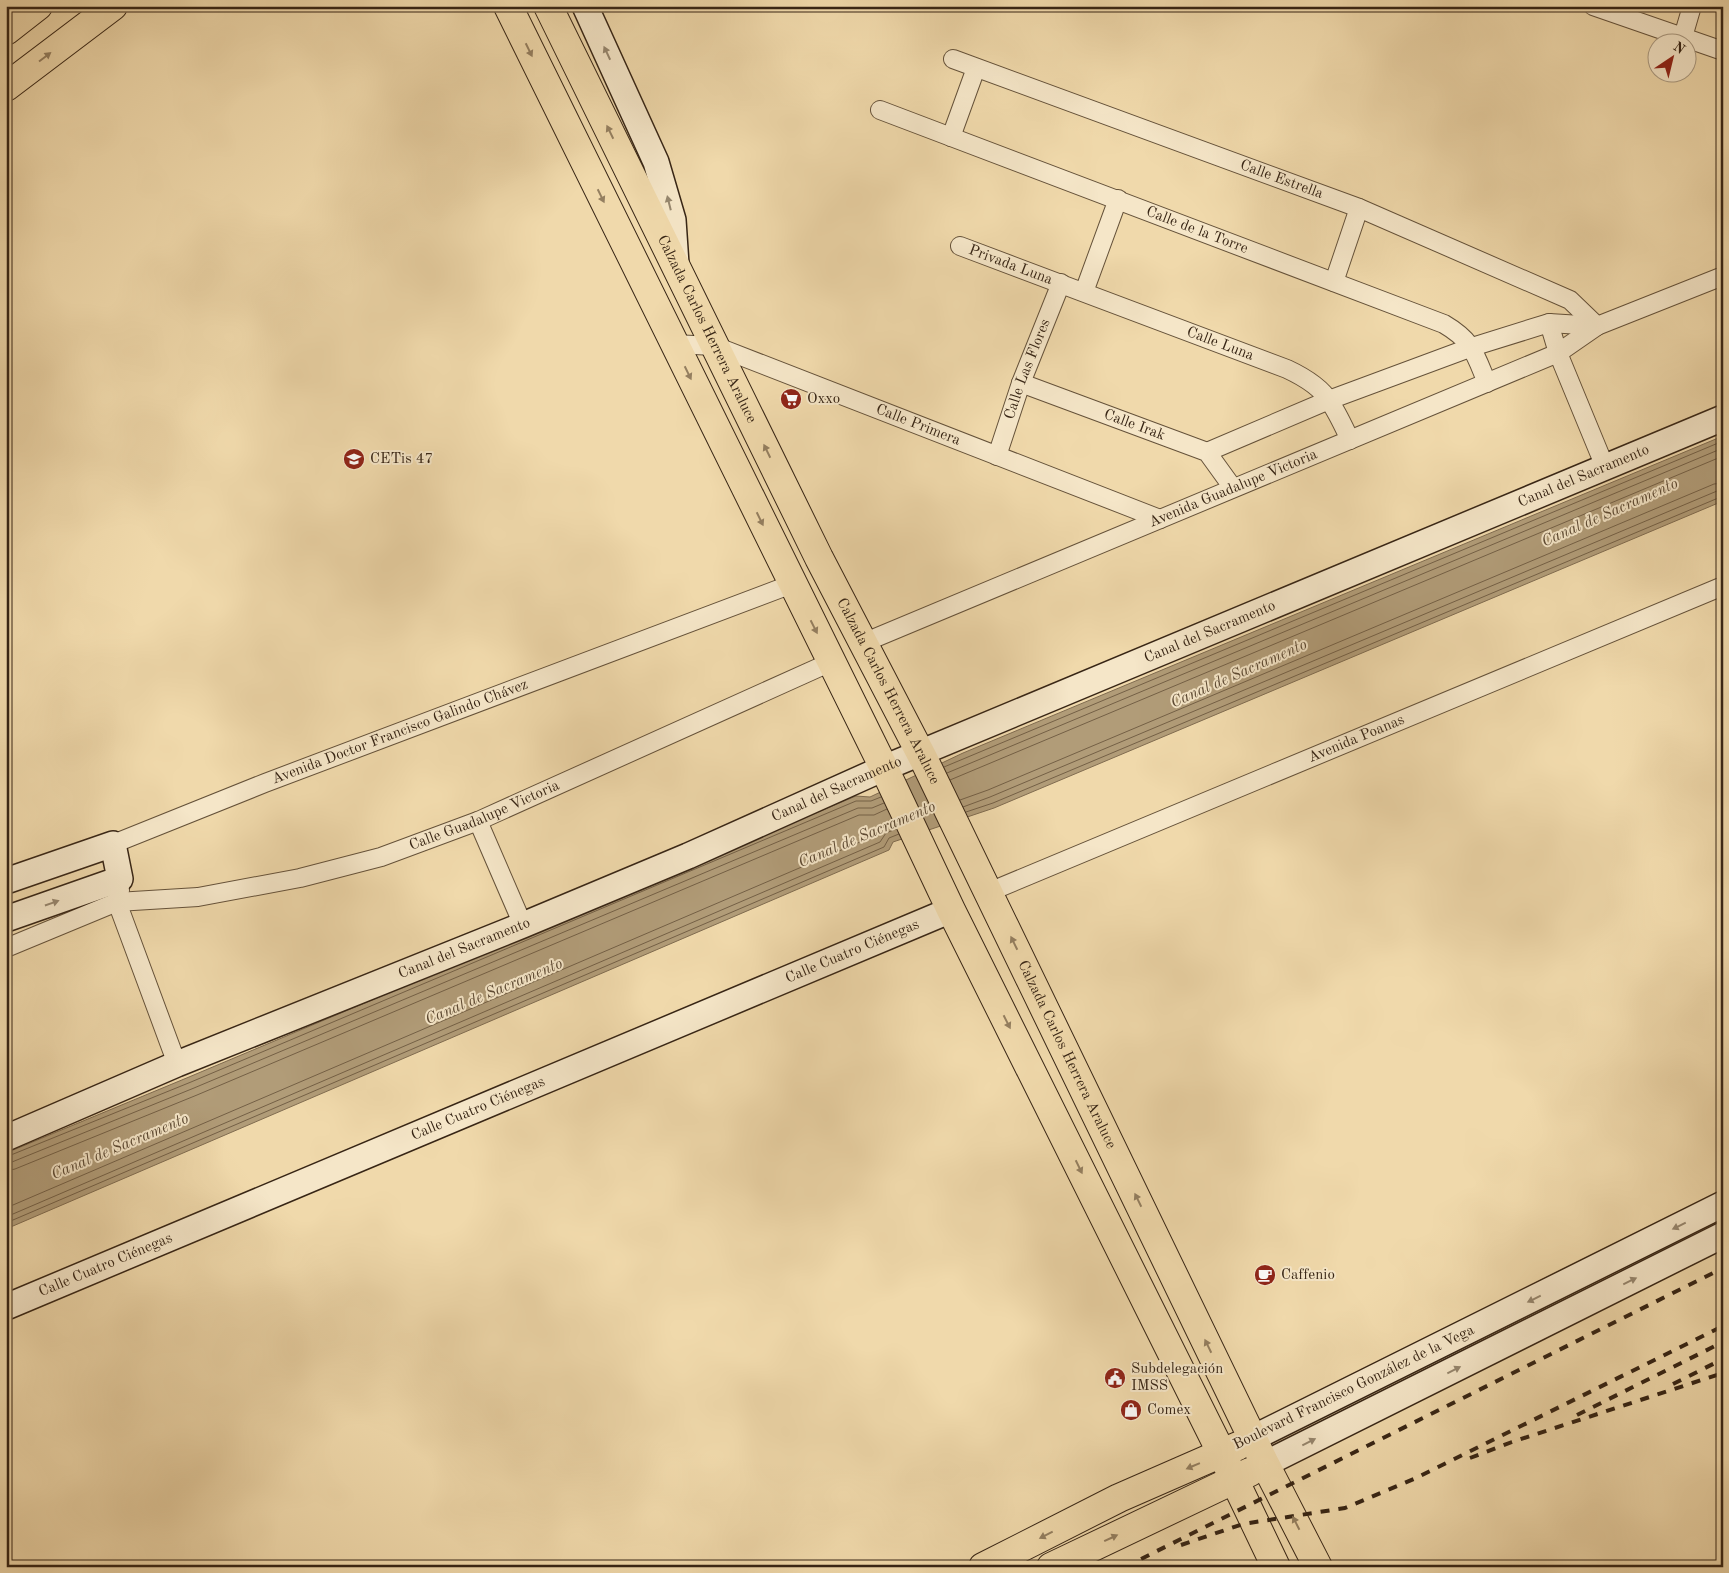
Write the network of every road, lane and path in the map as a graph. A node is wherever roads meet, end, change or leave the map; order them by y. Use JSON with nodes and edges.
{"nodes":[{"id":1,"x":38,"y":6,"type":"edge"},
{"id":2,"x":112,"y":6,"type":"edge"},
{"id":3,"x":508,"y":6,"type":"edge"},
{"id":4,"x":548,"y":6,"type":"edge"},
{"id":5,"x":585,"y":6,"type":"edge"},
{"id":6,"x":1593,"y":6,"type":"edge"},
{"id":7,"x":1692,"y":6,"type":"edge"},
{"id":8,"x":6,"y":31,"type":"edge"},
{"id":9,"x":1669,"y":32,"type":"edge"},
{"id":10,"x":1685,"y":32,"type":"edge"},
{"id":11,"x":1696,"y":41,"type":"edge"},
{"id":12,"x":1723,"y":51,"type":"edge"},
{"id":13,"x":953,"y":59,"type":"dead end"},
{"id":14,"x":976,"y":68,"type":"junction"},
{"id":15,"x":6,"y":87,"type":"edge"},
{"id":16,"x":880,"y":110,"type":"dead end"},
{"id":17,"x":951,"y":137,"type":"junction"},
{"id":18,"x":1118,"y":199,"type":"junction"},
{"id":19,"x":1359,"y":208,"type":"junction"},
{"id":20,"x":960,"y":246,"type":"dead end"},
{"id":21,"x":676,"y":269,"type":"junction"},
{"id":22,"x":1723,"y":276,"type":"edge"},
{"id":23,"x":1334,"y":282,"type":"junction"},
{"id":24,"x":1061,"y":283,"type":"junction"},
{"id":25,"x":1084,"y":292,"type":"junction"},
{"id":26,"x":1549,"y":323,"type":"junction"},
{"id":27,"x":1598,"y":326,"type":"junction"},
{"id":28,"x":673,"y":344,"type":"junction"},
{"id":29,"x":715,"y":346,"type":"junction"},
{"id":30,"x":1472,"y":347,"type":"junction"},
{"id":31,"x":1558,"y":353,"type":"junction"},
{"id":32,"x":1021,"y":383,"type":"junction"},
{"id":33,"x":1487,"y":383,"type":"junction"},
{"id":34,"x":1330,"y":400,"type":"junction"},
{"id":35,"x":1723,"y":418,"type":"edge"},
{"id":36,"x":1350,"y":440,"type":"junction"},
{"id":37,"x":1207,"y":452,"type":"junction"},
{"id":38,"x":997,"y":456,"type":"junction"},
{"id":39,"x":1605,"y":467,"type":"junction"},
{"id":40,"x":1233,"y":488,"type":"junction"},
{"id":41,"x":1160,"y":519,"type":"junction"},
{"id":42,"x":792,"y":584,"type":"junction"},
{"id":43,"x":1723,"y":586,"type":"edge"},
{"id":44,"x":863,"y":642,"type":"junction"},
{"id":45,"x":831,"y":662,"type":"junction"},
{"id":46,"x":923,"y":757,"type":"junction"},
{"id":47,"x":886,"y":772,"type":"junction"},
{"id":48,"x":478,"y":821,"type":"junction"},
{"id":49,"x":113,"y":844,"type":"junction"},
{"id":50,"x":6,"y":881,"type":"edge"},
{"id":51,"x":119,"y":890,"type":"junction"},
{"id":52,"x":989,"y":892,"type":"junction"},
{"id":53,"x":951,"y":910,"type":"junction"},
{"id":54,"x":6,"y":919,"type":"edge"},
{"id":55,"x":523,"y":925,"type":"junction"},
{"id":56,"x":6,"y":948,"type":"edge"},
{"id":57,"x":1030,"y":978,"type":"junction"},
{"id":58,"x":994,"y":996,"type":"junction"},
{"id":59,"x":177,"y":1064,"type":"junction"},
{"id":60,"x":6,"y":1138,"type":"edge"},
{"id":61,"x":1723,"y":1204,"type":"edge"},
{"id":62,"x":1723,"y":1235,"type":"edge"},
{"id":63,"x":1585,"y":1273,"type":"junction"},
{"id":64,"x":1598,"y":1297,"type":"junction"},
{"id":65,"x":6,"y":1306,"type":"edge"},
{"id":66,"x":1253,"y":1438,"type":"junction"},
{"id":67,"x":1222,"y":1454,"type":"junction"},
{"id":68,"x":1265,"y":1464,"type":"junction"},
{"id":69,"x":1233,"y":1480,"type":"junction"},
{"id":70,"x":983,"y":1567,"type":"edge"},
{"id":71,"x":1051,"y":1567,"type":"edge"},
{"id":72,"x":1276,"y":1567,"type":"edge"},
{"id":73,"x":1318,"y":1567,"type":"edge"}],
"edges":[{"from":1,"to":8,"type":"main road"},
{"from":15,"to":2,"type":"main road","one_way":true},
{"from":3,"to":28,"type":"main road","one_way":true},
{"from":21,"to":4,"type":"main road","name":"Calzada Carlos Herrera Araluce","one_way":true},
{"from":21,"to":5,"type":"street","one_way":true},
{"from":6,"to":9,"type":"street"},
{"from":7,"to":10,"type":"street"},
{"from":11,"to":12,"type":"street"},
{"from":13,"to":14,"type":"street","name":"Calle Estrella"},
{"from":14,"to":17,"type":"street"},
{"from":14,"to":19,"type":"street","name":"Calle Estrella"},
{"from":16,"to":17,"type":"street","name":"Calle de la Torre"},
{"from":17,"to":18,"type":"street","name":"Calle de la Torre"},
{"from":18,"to":23,"type":"street","name":"Calle de la Torre"},
{"from":18,"to":25,"type":"street"},
{"from":19,"to":23,"type":"street"},
{"from":19,"to":27,"type":"street","name":"Calle Estrella"},
{"from":20,"to":24,"type":"street","name":"Privada Luna"},
{"from":21,"to":29,"type":"main road","name":"Calzada Carlos Herrera Araluce"},
{"from":22,"to":27,"type":"street","name":"Avenida Guadalupe Victoria"},
{"from":23,"to":30,"type":"street","name":"Calle de la Torre"},
{"from":24,"to":25,"type":"street","name":"Calle Luna"},
{"from":24,"to":32,"type":"street","name":"Calle Las Flores"},
{"from":25,"to":34,"type":"street","name":"Calle Luna"},
{"from":26,"to":27,"type":"street","name":"Avenida Guadalupe Victoria"},
{"from":26,"to":30,"type":"street","name":"Avenida Guadalupe Victoria"},
{"from":26,"to":31,"type":"street"},
{"from":27,"to":31,"type":"street","name":"Avenida Guadalupe Victoria"},
{"from":28,"to":29,"type":"street","name":"Calle Primera"},
{"from":28,"to":42,"type":"main road","one_way":true},
{"from":29,"to":38,"type":"street","name":"Calle Primera"},
{"from":44,"to":29,"type":"main road","name":"Calzada Carlos Herrera Araluce","one_way":true},
{"from":30,"to":33,"type":"street","name":"Calle de la Torre"},
{"from":30,"to":34,"type":"street","name":"Avenida Guadalupe Victoria"},
{"from":31,"to":33,"type":"street","name":"Avenida Guadalupe Victoria"},
{"from":31,"to":39,"type":"street"},
{"from":32,"to":37,"type":"street","name":"Calle Irak"},
{"from":32,"to":38,"type":"street","name":"Calle Las Flores"},
{"from":33,"to":36,"type":"street","name":"Avenida Guadalupe Victoria"},
{"from":34,"to":36,"type":"street","name":"Calle Luna"},
{"from":34,"to":37,"type":"street","name":"Avenida Guadalupe Victoria"},
{"from":35,"to":39,"type":"street","name":"Canal del Sacramento"},
{"from":36,"to":40,"type":"street","name":"Avenida Guadalupe Victoria"},
{"from":37,"to":40,"type":"street"},
{"from":38,"to":41,"type":"street","name":"Calle Primera"},
{"from":39,"to":46,"type":"street","name":"Canal del Sacramento"},
{"from":40,"to":41,"type":"street","name":"Avenida Guadalupe Victoria"},
{"from":41,"to":44,"type":"street","name":"Avenida Guadalupe Victoria"},
{"from":42,"to":45,"type":"main road","one_way":true},
{"from":42,"to":49,"type":"street","name":"Avenida Doctor Francisco Galindo Chávez"},
{"from":43,"to":52,"type":"street","name":"Avenida Poanas"},
{"from":44,"to":46,"type":"main road","name":"Calzada Carlos Herrera Araluce"},
{"from":45,"to":47,"type":"main road"},
{"from":45,"to":48,"type":"street","name":"Calle Guadalupe Victoria"},
{"from":46,"to":47,"type":"street","name":"Canal del Sacramento"},
{"from":46,"to":52,"type":"main road","name":"Calzada Carlos Herrera Araluce"},
{"from":47,"to":53,"type":"main road"},
{"from":47,"to":55,"type":"street","name":"Canal del Sacramento"},
{"from":48,"to":51,"type":"street","name":"Calle Guadalupe Victoria"},
{"from":48,"to":55,"type":"street"},
{"from":49,"to":50,"type":"street","name":"Avenida Doctor Francisco Galindo Chávez"},
{"from":49,"to":51,"type":"street"},
{"from":54,"to":51,"type":"street","one_way":true},
{"from":51,"to":56,"type":"street"},
{"from":51,"to":59,"type":"street"},
{"from":57,"to":52,"type":"main road","name":"Calzada Carlos Herrera Araluce","one_way":true},
{"from":53,"to":58,"type":"main road"},
{"from":53,"to":65,"type":"street","name":"Calle Cuatro Ciénegas"},
{"from":55,"to":59,"type":"street","name":"Canal del Sacramento"},
{"from":57,"to":58,"type":"main road"},
{"from":66,"to":57,"type":"main road","name":"Calzada Carlos Herrera Araluce","one_way":true},
{"from":58,"to":67,"type":"main road","one_way":true},
{"from":59,"to":60,"type":"street","name":"Canal del Sacramento"},
{"from":61,"to":63,"type":"street","name":"Boulevard Francisco González de la Vega","one_way":true},
{"from":64,"to":62,"type":"street","name":"Boulevard Francisco González de la Vega","one_way":true},
{"from":63,"to":64,"type":"street"},
{"from":63,"to":66,"type":"street","name":"Boulevard Francisco González de la Vega","one_way":true},
{"from":68,"to":64,"type":"street","name":"Boulevard Francisco González de la Vega","one_way":true},
{"from":66,"to":67,"type":"main road","name":"Boulevard Francisco González de la Vega"},
{"from":66,"to":68,"type":"main road","name":"Calzada Carlos Herrera Araluce"},
{"from":67,"to":69,"type":"main road"},
{"from":67,"to":70,"type":"main road","name":"Boulevard Francisco González de la Vega","one_way":true},
{"from":68,"to":69,"type":"main road","name":"Boulevard Francisco González de la Vega"},
{"from":73,"to":68,"type":"main road","name":"Calzada Carlos Herrera Araluce","one_way":true},
{"from":71,"to":69,"type":"main road","name":"Boulevard Francisco González de la Vega","one_way":true},
{"from":69,"to":72,"type":"main road"}]}
